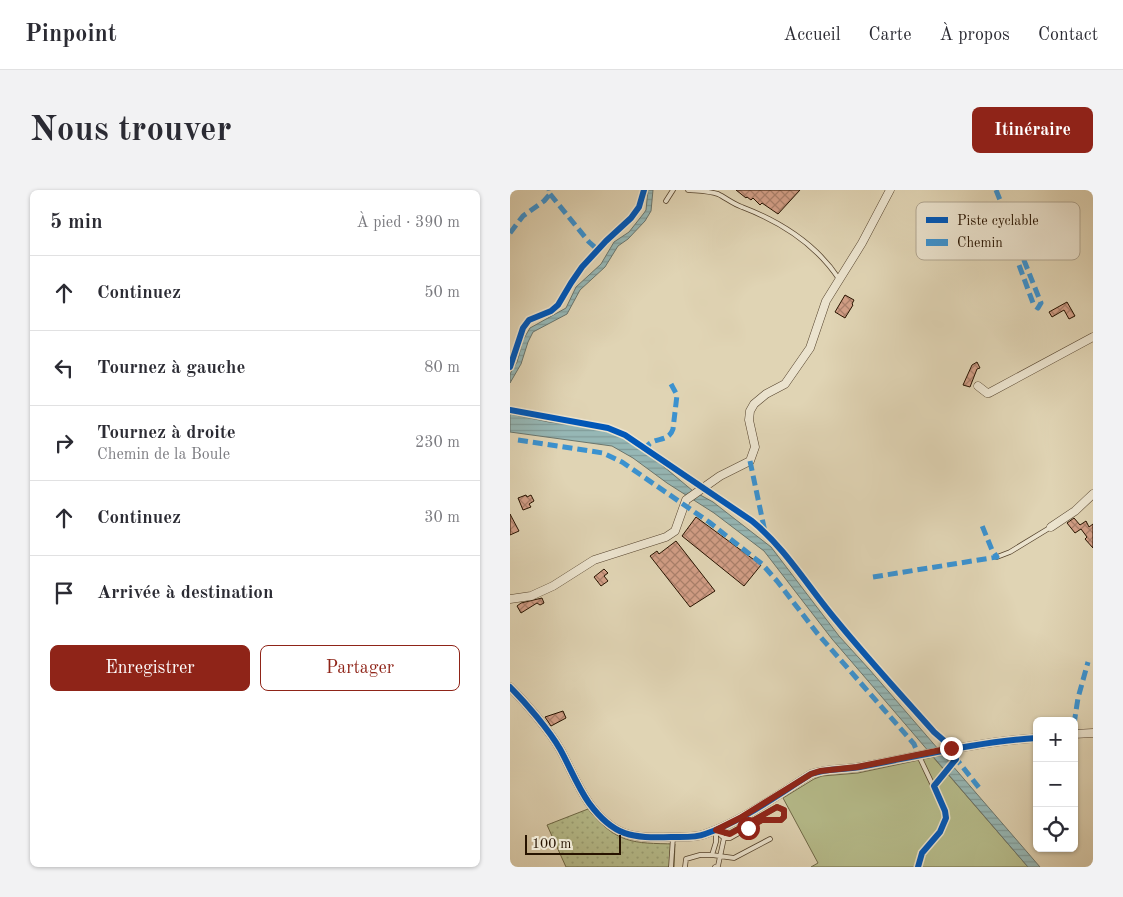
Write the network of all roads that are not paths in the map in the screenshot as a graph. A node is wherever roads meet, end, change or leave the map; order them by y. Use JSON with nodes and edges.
{"nodes":[{"id":1,"x":673,"y":190,"type":"edge"},
{"id":2,"x":688,"y":190,"type":"edge"},
{"id":3,"x":890,"y":190,"type":"edge"},
{"id":4,"x":666,"y":201,"type":"dead end"},
{"id":5,"x":839,"y":279,"type":"junction"},
{"id":6,"x":1093,"y":337,"type":"edge"},
{"id":7,"x":978,"y":386,"type":"dead end"},
{"id":8,"x":1093,"y":494,"type":"edge"},
{"id":9,"x":1051,"y":527,"type":"joint"},
{"id":10,"x":997,"y":557,"type":"dead end"},
{"id":11,"x":510,"y":598,"type":"edge"},
{"id":12,"x":510,"y":687,"type":"edge"},
{"id":13,"x":1093,"y":733,"type":"edge"},
{"id":14,"x":1078,"y":734,"type":"edge"},
{"id":15,"x":1033,"y":738,"type":"edge"},
{"id":16,"x":920,"y":754,"type":"junction"},
{"id":17,"x":716,"y":830,"type":"junction"},
{"id":18,"x":940,"y":832,"type":"dead end"},
{"id":19,"x":673,"y":838,"type":"junction"},
{"id":20,"x":724,"y":838,"type":"junction"},
{"id":21,"x":770,"y":839,"type":"dead end"},
{"id":22,"x":712,"y":855,"type":"junction"},
{"id":23,"x":721,"y":856,"type":"junction"},
{"id":24,"x":671,"y":867,"type":"edge"},
{"id":25,"x":685,"y":867,"type":"edge"},
{"id":26,"x":716,"y":867,"type":"edge"}],
"edges":[{"from":1,"to":4,"type":"lane"},
{"from":2,"to":5,"type":"lane"},
{"from":3,"to":5,"type":"street"},
{"from":5,"to":11,"type":"street"},
{"from":6,"to":7,"type":"street"},
{"from":8,"to":9,"type":"street"},
{"from":9,"to":10,"type":"lane"},
{"from":12,"to":19,"type":"street"},
{"from":13,"to":14,"type":"street"},
{"from":15,"to":16,"type":"street"},
{"from":16,"to":17,"type":"street"},
{"from":16,"to":18,"type":"lane"},
{"from":17,"to":19,"type":"street"},
{"from":17,"to":20,"type":"lane"},
{"from":17,"to":20,"type":"lane"},
{"from":17,"to":22,"type":"lane"},
{"from":19,"to":24,"type":"lane"},
{"from":20,"to":23,"type":"lane"},
{"from":21,"to":23,"type":"lane"},
{"from":22,"to":23,"type":"lane"},
{"from":22,"to":25,"type":"lane"},
{"from":23,"to":26,"type":"lane"}]}
